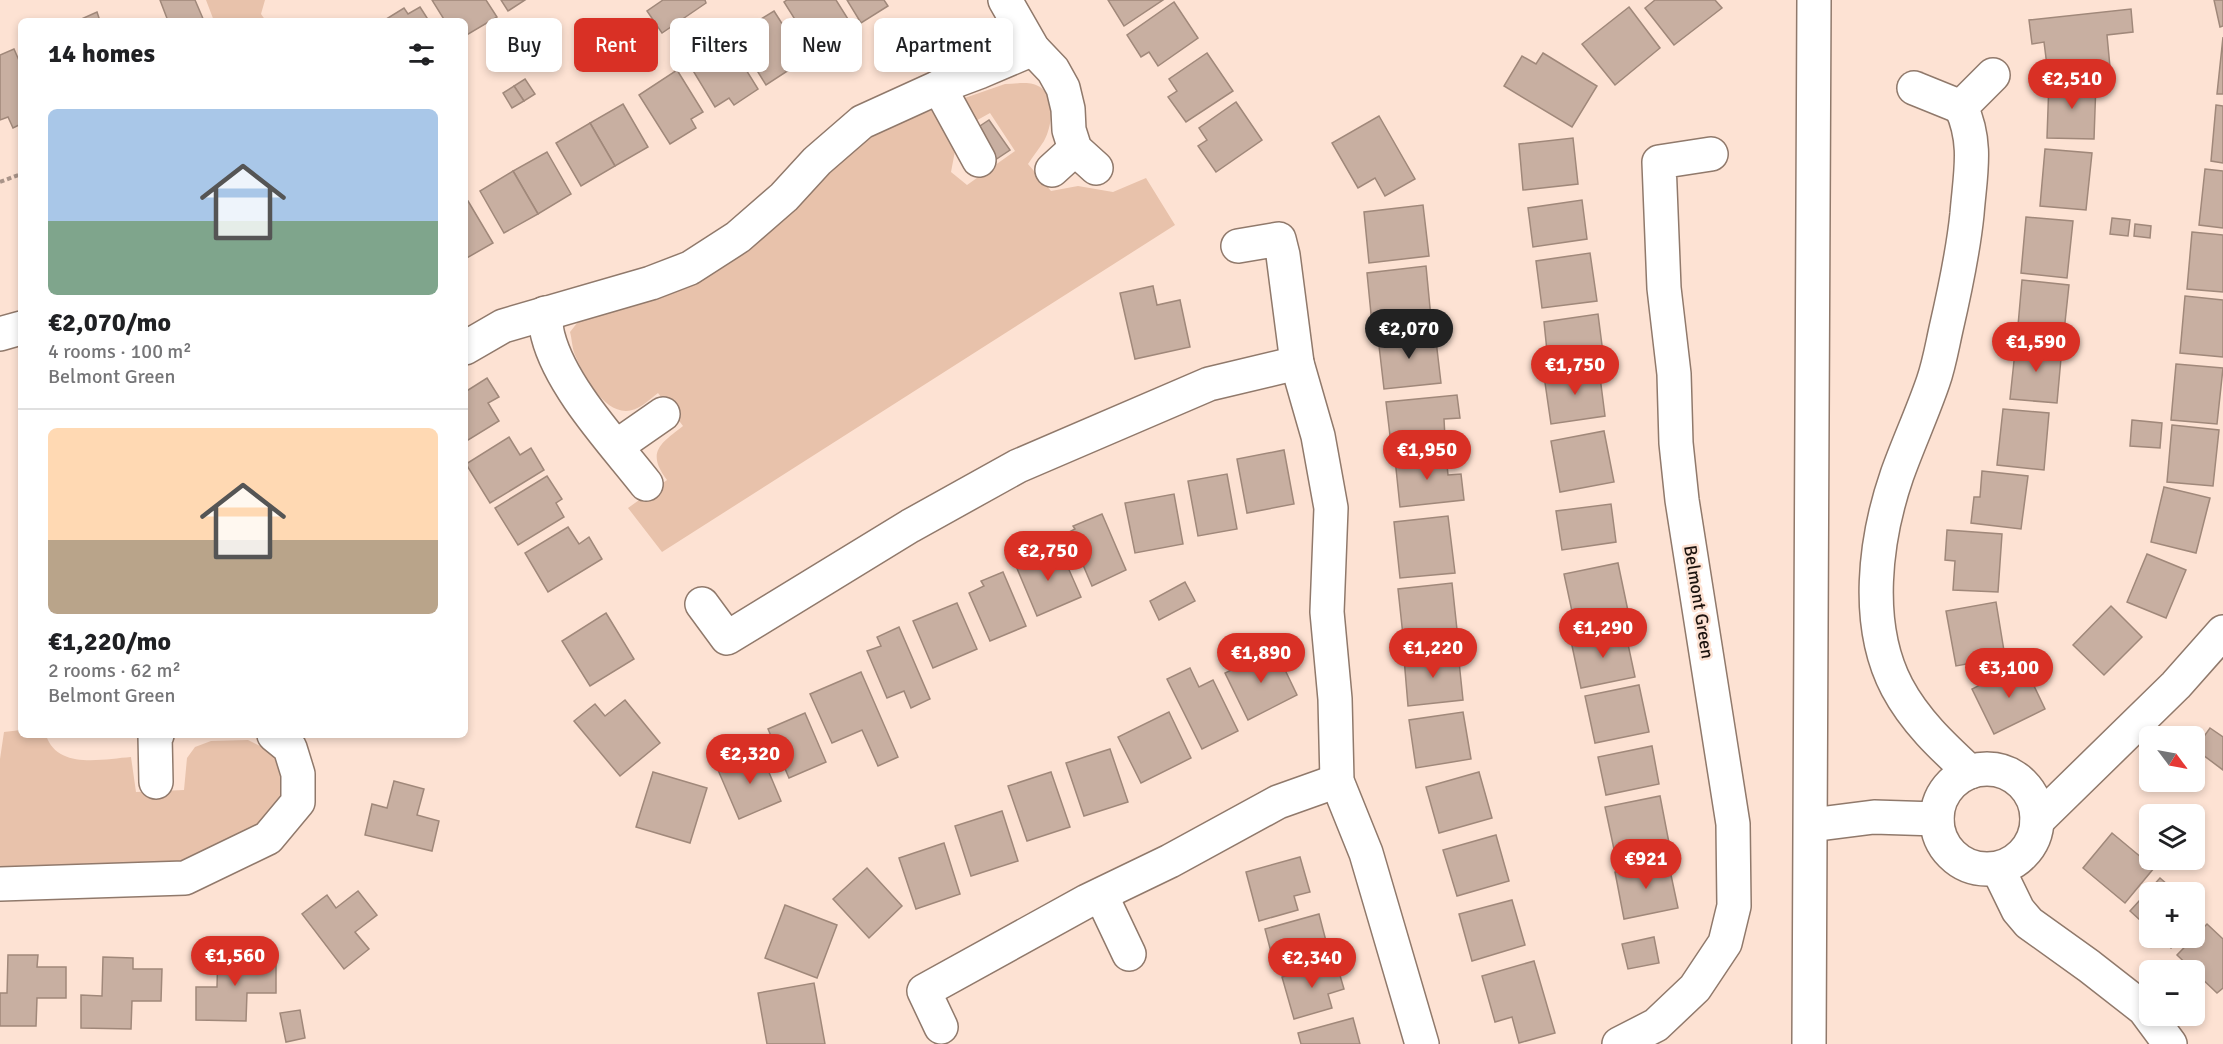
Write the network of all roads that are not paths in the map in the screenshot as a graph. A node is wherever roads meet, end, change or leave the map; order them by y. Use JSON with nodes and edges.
{"nodes":[{"id":1,"x":1005,"y":0,"type":"edge"},
{"id":2,"x":1814,"y":0,"type":"edge"},
{"id":3,"x":1033,"y":49,"type":"junction"},
{"id":4,"x":1993,"y":75,"type":"dead end"},
{"id":5,"x":939,"y":87,"type":"junction"},
{"id":6,"x":1914,"y":88,"type":"dead end"},
{"id":7,"x":1961,"y":107,"type":"junction"},
{"id":8,"x":1711,"y":154,"type":"dead end"},
{"id":9,"x":979,"y":160,"type":"dead end"},
{"id":10,"x":1074,"y":162,"type":"dead end"},
{"id":11,"x":1238,"y":246,"type":"dead end"},
{"id":12,"x":544,"y":313,"type":"junction"},
{"id":13,"x":18,"y":329,"type":"edge"},
{"id":14,"x":0,"y":334,"type":"edge"},
{"id":15,"x":468,"y":346,"type":"edge"},
{"id":16,"x":1297,"y":363,"type":"junction"},
{"id":17,"x":663,"y":414,"type":"dead end"},
{"id":18,"x":617,"y":446,"type":"junction"},
{"id":19,"x":646,"y":484,"type":"dead end"},
{"id":20,"x":702,"y":604,"type":"dead end"},
{"id":21,"x":2223,"y":632,"type":"edge"},
{"id":22,"x":154,"y":738,"type":"edge"},
{"id":23,"x":278,"y":738,"type":"edge"},
{"id":24,"x":1970,"y":772,"type":"junction"},
{"id":25,"x":156,"y":782,"type":"dead end"},
{"id":26,"x":1337,"y":782,"type":"junction"},
{"id":27,"x":1937,"y":819,"type":"junction"},
{"id":28,"x":2037,"y":821,"type":"junction"},
{"id":29,"x":1811,"y":825,"type":"junction"},
{"id":30,"x":1998,"y":869,"type":"junction"},
{"id":31,"x":0,"y":884,"type":"edge"},
{"id":32,"x":1101,"y":894,"type":"junction"},
{"id":33,"x":1129,"y":954,"type":"dead end"},
{"id":34,"x":941,"y":1027,"type":"dead end"},
{"id":35,"x":1663,"y":1034,"type":"edge"},
{"id":36,"x":1422,"y":1044,"type":"edge"},
{"id":37,"x":1619,"y":1044,"type":"edge"},
{"id":38,"x":1809,"y":1044,"type":"edge"},
{"id":39,"x":2170,"y":1044,"type":"edge"}],
"edges":[{"from":1,"to":3,"type":"street"},
{"from":2,"to":29,"type":"street"},
{"from":3,"to":5,"type":"street"},
{"from":3,"to":10,"type":"street"},
{"from":4,"to":7,"type":"street"},
{"from":5,"to":9,"type":"street"},
{"from":5,"to":12,"type":"street"},
{"from":6,"to":7,"type":"street"},
{"from":7,"to":24,"type":"street"},
{"from":8,"to":35,"type":"street","name":"Belmont Green"},
{"from":11,"to":16,"type":"street"},
{"from":12,"to":15,"type":"street"},
{"from":12,"to":18,"type":"street"},
{"from":13,"to":14,"type":"street"},
{"from":16,"to":20,"type":"street"},
{"from":16,"to":26,"type":"street"},
{"from":17,"to":18,"type":"street"},
{"from":18,"to":19,"type":"street"},
{"from":21,"to":28,"type":"street"},
{"from":22,"to":25,"type":"street"},
{"from":23,"to":31,"type":"street"},
{"from":24,"to":27,"type":"street"},
{"from":24,"to":28,"type":"street"},
{"from":26,"to":32,"type":"street"},
{"from":26,"to":36,"type":"street"},
{"from":27,"to":29,"type":"street"},
{"from":27,"to":30,"type":"street"},
{"from":28,"to":30,"type":"street"},
{"from":29,"to":38,"type":"street"},
{"from":30,"to":39,"type":"street"},
{"from":32,"to":33,"type":"street"},
{"from":32,"to":34,"type":"street"},
{"from":35,"to":37,"type":"street","name":"Belmont Green"}]}
